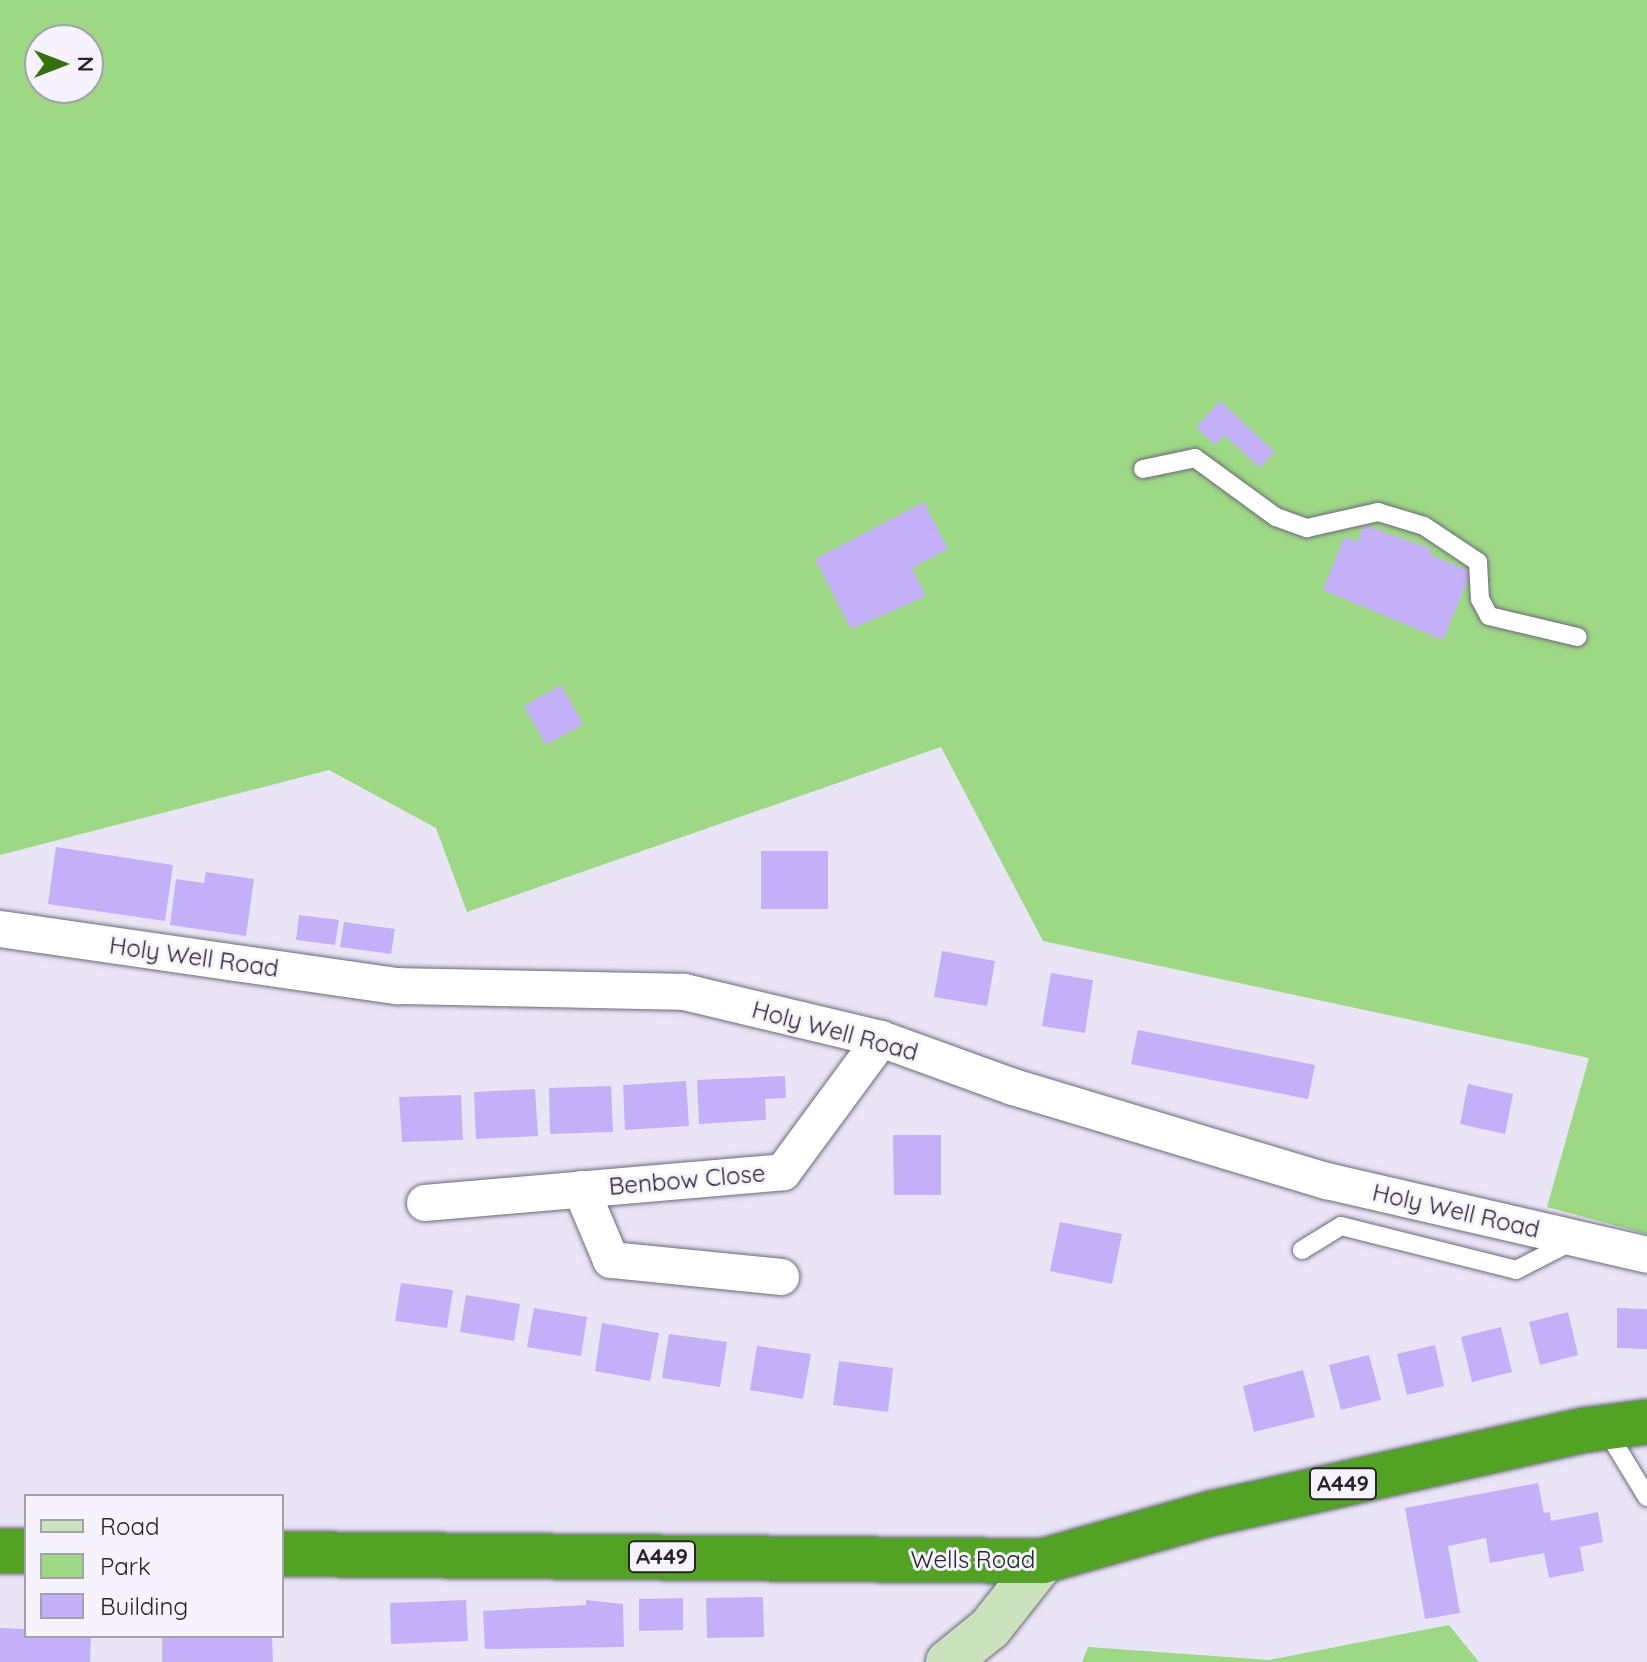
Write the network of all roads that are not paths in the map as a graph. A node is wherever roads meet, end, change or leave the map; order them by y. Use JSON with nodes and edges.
{"nodes":[{"id":1,"x":1143,"y":469,"type":"dead end"},
{"id":2,"x":1578,"y":637,"type":"dead end"},
{"id":3,"x":0,"y":929,"type":"edge"},
{"id":4,"x":881,"y":1039,"type":"junction"},
{"id":5,"x":581,"y":1189,"type":"junction"},
{"id":6,"x":425,"y":1203,"type":"dead end"},
{"id":7,"x":1577,"y":1239,"type":"junction"},
{"id":8,"x":1302,"y":1250,"type":"dead end"},
{"id":9,"x":1647,"y":1255,"type":"edge"},
{"id":10,"x":781,"y":1277,"type":"dead end"},
{"id":11,"x":1626,"y":1425,"type":"edge"},
{"id":12,"x":1647,"y":1497,"type":"edge"},
{"id":13,"x":0,"y":1551,"type":"edge"},
{"id":14,"x":24,"y":1551,"type":"edge"},
{"id":15,"x":284,"y":1554,"type":"edge"},
{"id":16,"x":1043,"y":1561,"type":"junction"},
{"id":17,"x":948,"y":1662,"type":"edge"}],
"edges":[{"from":1,"to":2,"type":"lane"},
{"from":3,"to":4,"type":"street","name":"Holy Well Road"},
{"from":4,"to":5,"type":"street","name":"Benbow Close"},
{"from":4,"to":7,"type":"street","name":"Holy Well Road"},
{"from":5,"to":6,"type":"street","name":"Benbow Close"},
{"from":5,"to":10,"type":"street"},
{"from":7,"to":8,"type":"lane"},
{"from":7,"to":9,"type":"street","name":"Holy Well Road"},
{"from":11,"to":12,"type":"lane"},
{"from":11,"to":16,"type":"highway","name":"Wells Road","number":"A449"},
{"from":13,"to":14,"type":"highway"},
{"from":15,"to":16,"type":"highway","name":"Wells Road","number":"A449"},
{"from":16,"to":17,"type":"main road"}]}
